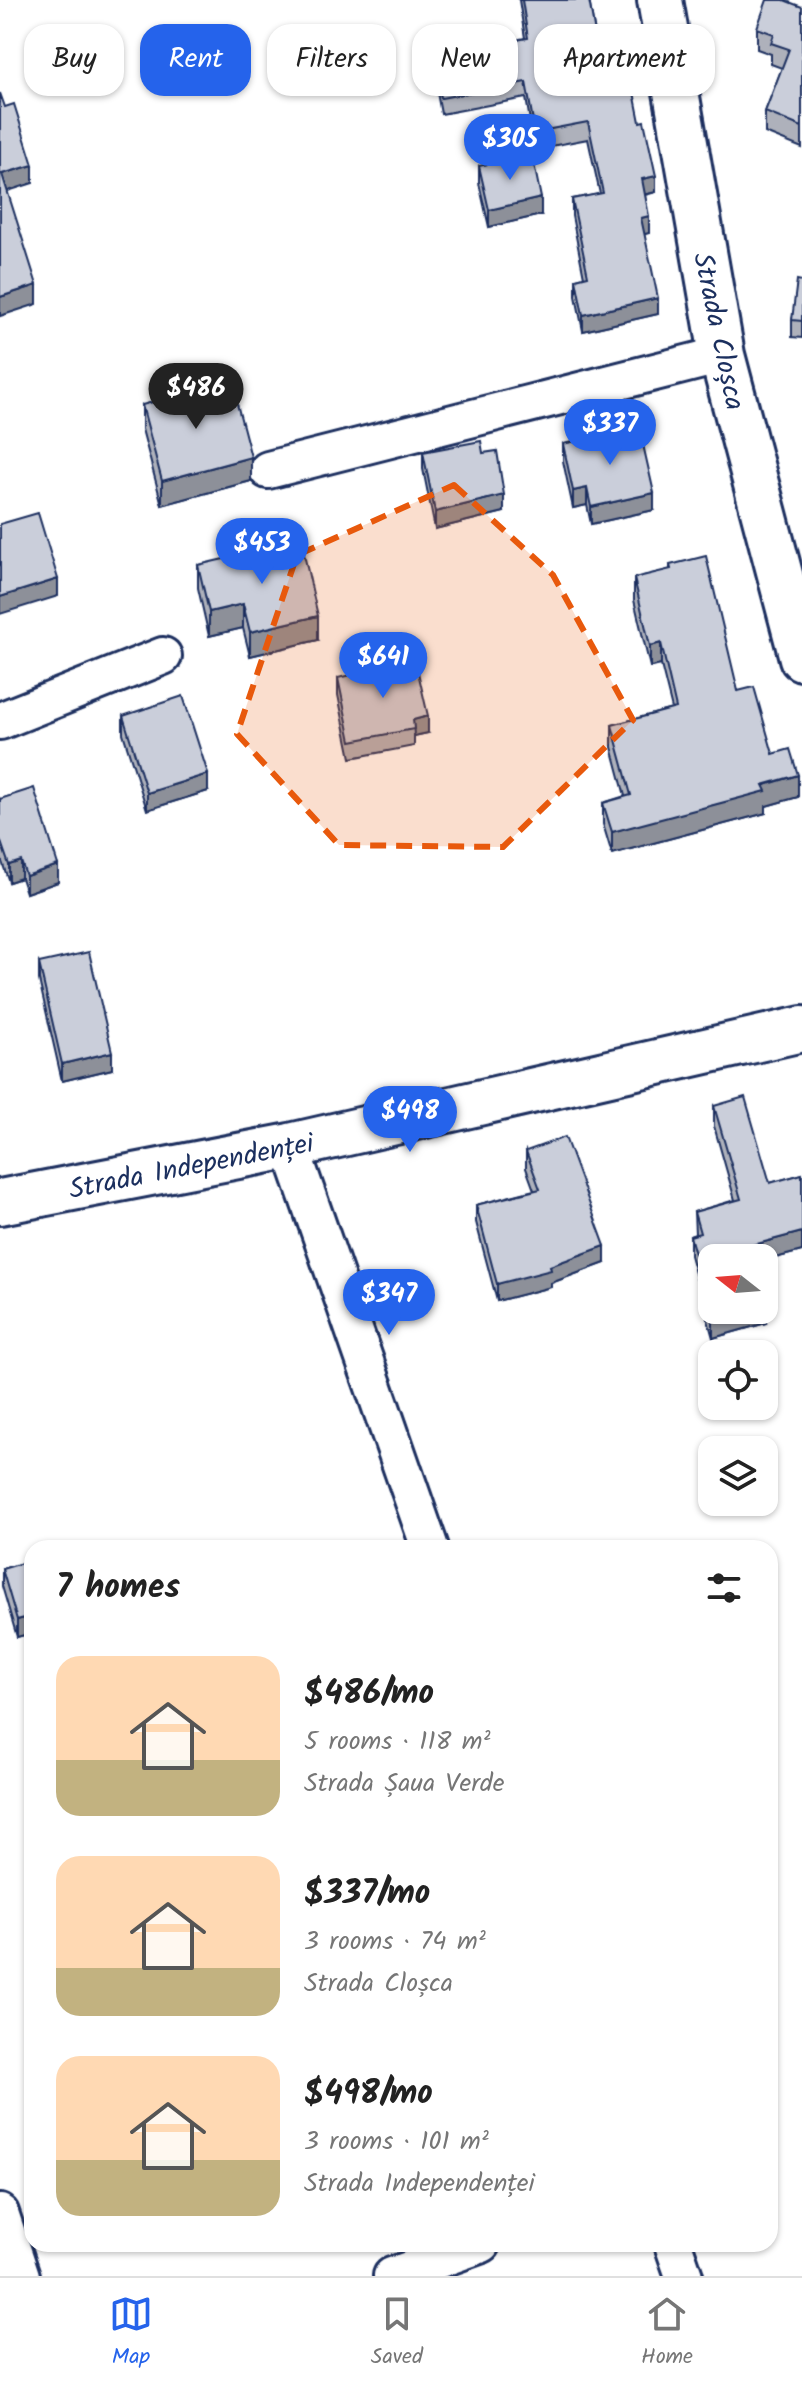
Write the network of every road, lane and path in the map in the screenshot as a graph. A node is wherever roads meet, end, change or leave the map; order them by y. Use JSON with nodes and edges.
{"nodes":[{"id":1,"x":660,"y":0,"type":"edge"},
{"id":2,"x":722,"y":355,"type":"junction"},
{"id":3,"x":268,"y":470,"type":"dead end"},
{"id":4,"x":163,"y":656,"type":"dead end"},
{"id":5,"x":802,"y":658,"type":"edge"},
{"id":6,"x":0,"y":721,"type":"edge"},
{"id":7,"x":802,"y":1029,"type":"edge"},
{"id":8,"x":290,"y":1146,"type":"junction"},
{"id":9,"x":0,"y":1202,"type":"edge"},
{"id":10,"x":427,"y":1540,"type":"edge"},
{"id":11,"x":0,"y":2213,"type":"edge"},
{"id":12,"x":460,"y":2252,"type":"edge"},
{"id":13,"x":676,"y":2252,"type":"edge"},
{"id":14,"x":21,"y":2276,"type":"edge"},
{"id":15,"x":392,"y":2276,"type":"edge"},
{"id":16,"x":684,"y":2276,"type":"edge"}],
"edges":[{"from":1,"to":2,"type":"street","name":"Strada Cloșca"},
{"from":2,"to":3,"type":"street"},
{"from":2,"to":5,"type":"street","name":"Strada Cloșca"},
{"from":4,"to":6,"type":"street"},
{"from":7,"to":8,"type":"street","name":"Strada Independenței"},
{"from":8,"to":9,"type":"street","name":"Strada Independenței"},
{"from":8,"to":10,"type":"street"},
{"from":11,"to":14,"type":"street"},
{"from":12,"to":15,"type":"street"},
{"from":13,"to":16,"type":"street"}]}
